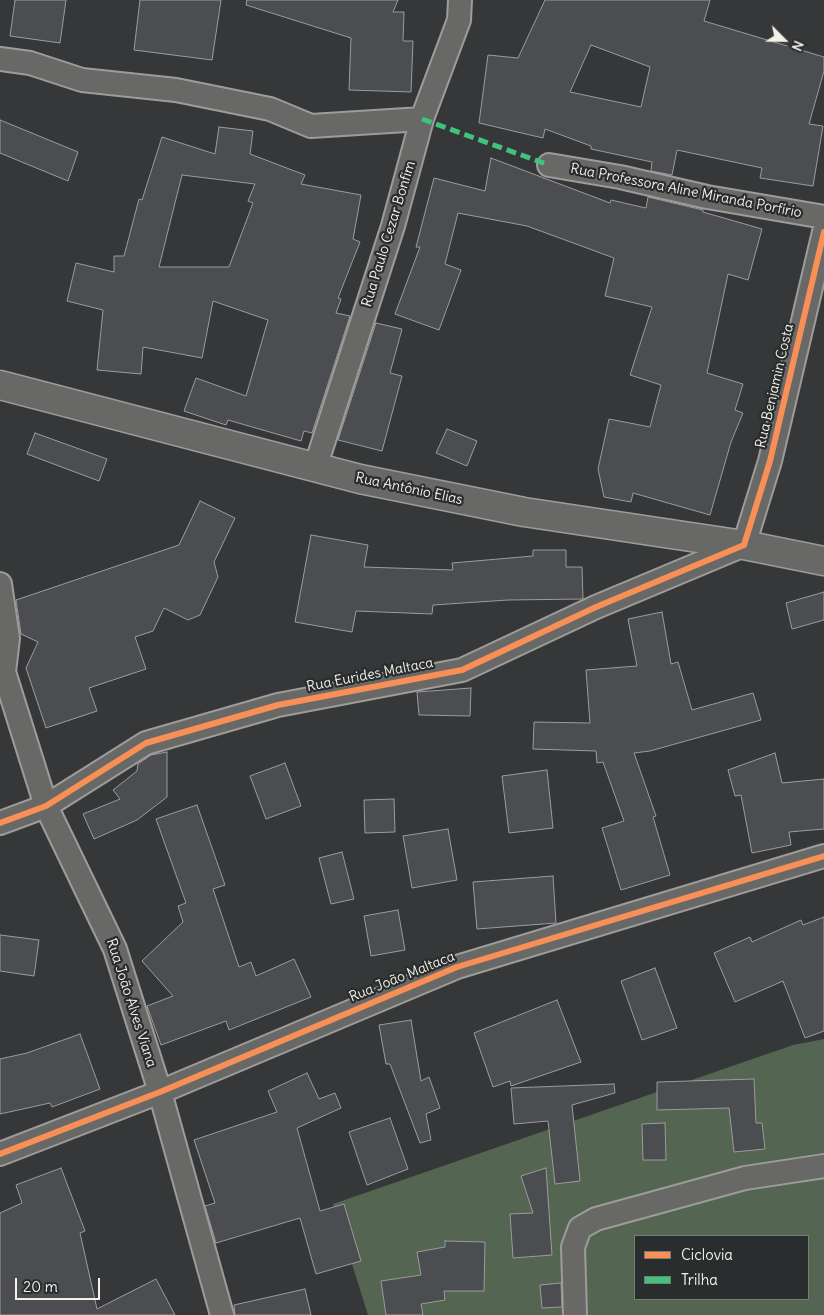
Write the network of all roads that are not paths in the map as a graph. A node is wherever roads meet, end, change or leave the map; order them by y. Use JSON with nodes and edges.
{"nodes":[{"id":1,"x":460,"y":0,"type":"edge"},
{"id":2,"x":0,"y":59,"type":"edge"},
{"id":3,"x":422,"y":119,"type":"junction"},
{"id":4,"x":548,"y":165,"type":"dead end"},
{"id":5,"x":824,"y":217,"type":"edge"},
{"id":6,"x":824,"y":232,"type":"edge"},
{"id":7,"x":0,"y":385,"type":"edge"},
{"id":8,"x":315,"y":468,"type":"junction"},
{"id":9,"x":744,"y":545,"type":"junction"},
{"id":10,"x":824,"y":561,"type":"edge"},
{"id":11,"x":0,"y":584,"type":"edge"},
{"id":12,"x":46,"y":806,"type":"junction"},
{"id":13,"x":0,"y":822,"type":"edge"},
{"id":14,"x":824,"y":856,"type":"edge"},
{"id":15,"x":160,"y":1092,"type":"junction"},
{"id":16,"x":0,"y":1154,"type":"edge"},
{"id":17,"x":824,"y":1166,"type":"edge"},
{"id":18,"x":222,"y":1315,"type":"edge"},
{"id":19,"x":575,"y":1315,"type":"edge"}],
"edges":[{"from":1,"to":3,"type":"street","name":"Rua Paulo Cezar Bonfim"},
{"from":2,"to":3,"type":"street"},
{"from":3,"to":8,"type":"street","name":"Rua Paulo Cezar Bonfim"},
{"from":4,"to":5,"type":"street","name":"Rua Professora Aline Miranda Porfírio"},
{"from":6,"to":9,"type":"street","name":"Rua Benjamin Costa"},
{"from":7,"to":8,"type":"street","name":"Rua Antônio Elias"},
{"from":8,"to":9,"type":"street","name":"Rua Antônio Elias"},
{"from":9,"to":10,"type":"street","name":"Rua Antônio Elias"},
{"from":9,"to":12,"type":"street","name":"Rua Eurides Maltaca"},
{"from":11,"to":12,"type":"street","name":"Rua João Alves Viana"},
{"from":12,"to":13,"type":"street","name":"Rua Eurides Maltaca"},
{"from":12,"to":15,"type":"street","name":"Rua João Alves Viana"},
{"from":14,"to":15,"type":"street","name":"Rua João Maltaca"},
{"from":15,"to":16,"type":"street","name":"Rua João Maltaca"},
{"from":15,"to":18,"type":"street","name":"Rua João Alves Viana"},
{"from":17,"to":19,"type":"street"}]}
